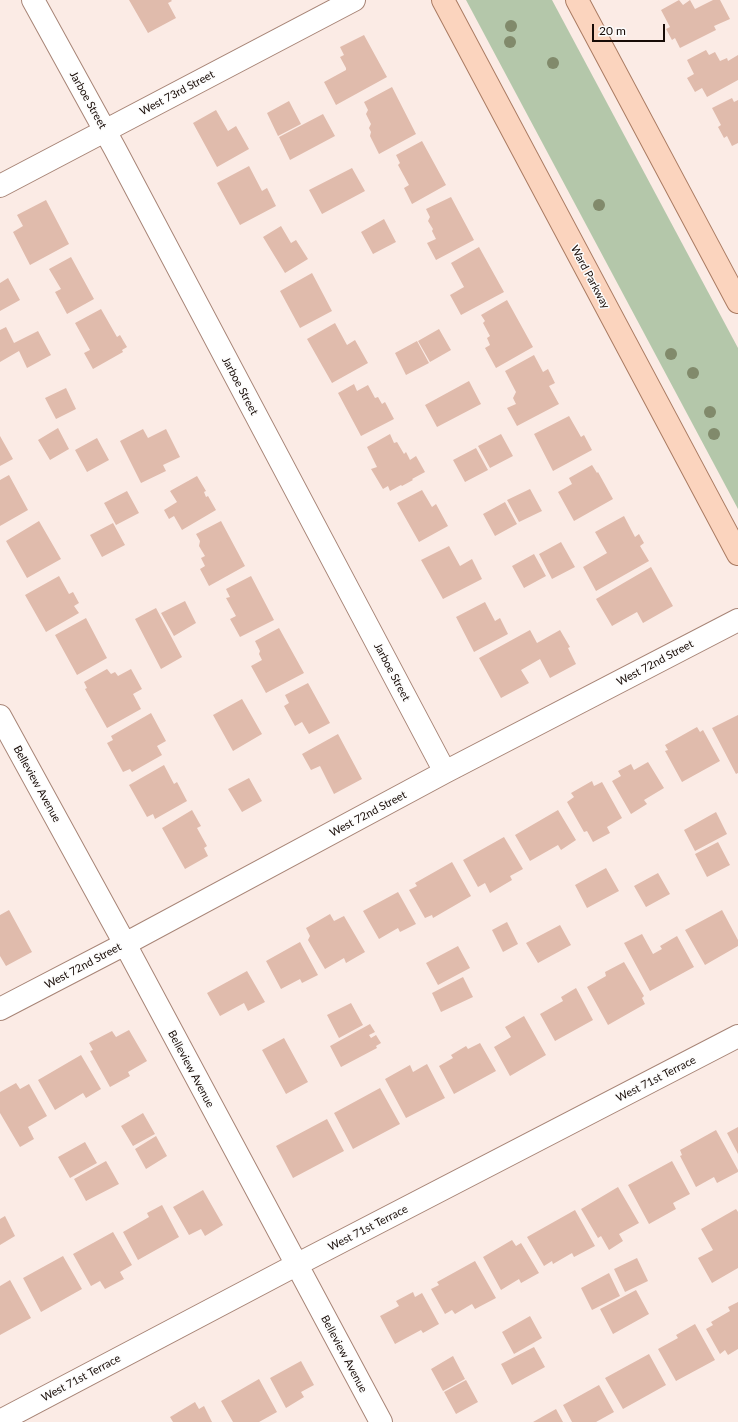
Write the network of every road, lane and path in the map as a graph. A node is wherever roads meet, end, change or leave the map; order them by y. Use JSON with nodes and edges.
{"nodes":[{"id":1,"x":33,"y":0,"type":"edge"},
{"id":2,"x":354,"y":0,"type":"edge"},
{"id":3,"x":443,"y":0,"type":"edge"},
{"id":4,"x":577,"y":0,"type":"edge"},
{"id":5,"x":105,"y":131,"type":"junction"},
{"id":6,"x":0,"y":186,"type":"edge"},
{"id":7,"x":738,"y":302,"type":"edge"},
{"id":8,"x":738,"y":554,"type":"edge"},
{"id":9,"x":738,"y":620,"type":"edge"},
{"id":10,"x":0,"y":716,"type":"edge"},
{"id":11,"x":445,"y":772,"type":"junction"},
{"id":12,"x":125,"y":944,"type":"junction"},
{"id":13,"x":0,"y":1009,"type":"edge"},
{"id":14,"x":738,"y":1036,"type":"edge"},
{"id":15,"x":296,"y":1265,"type":"junction"},
{"id":16,"x":0,"y":1422,"type":"edge"},
{"id":17,"x":381,"y":1422,"type":"edge"}],
"edges":[{"from":1,"to":5,"type":"street","name":"Jarboe Street"},
{"from":2,"to":5,"type":"street","name":"West 73rd Street"},
{"from":3,"to":8,"type":"main road","name":"Ward Parkway"},
{"from":4,"to":7,"type":"main road"},
{"from":5,"to":6,"type":"street","name":"West 73rd Street"},
{"from":5,"to":11,"type":"street","name":"Jarboe Street"},
{"from":9,"to":11,"type":"street","name":"West 72nd Street"},
{"from":10,"to":12,"type":"street","name":"Belleview Avenue"},
{"from":11,"to":12,"type":"street","name":"West 72nd Street"},
{"from":12,"to":13,"type":"street","name":"West 72nd Street"},
{"from":12,"to":15,"type":"street","name":"Belleview Avenue"},
{"from":14,"to":15,"type":"street","name":"West 71st Terrace"},
{"from":15,"to":16,"type":"street","name":"West 71st Terrace"},
{"from":15,"to":17,"type":"street","name":"Belleview Avenue"}]}
